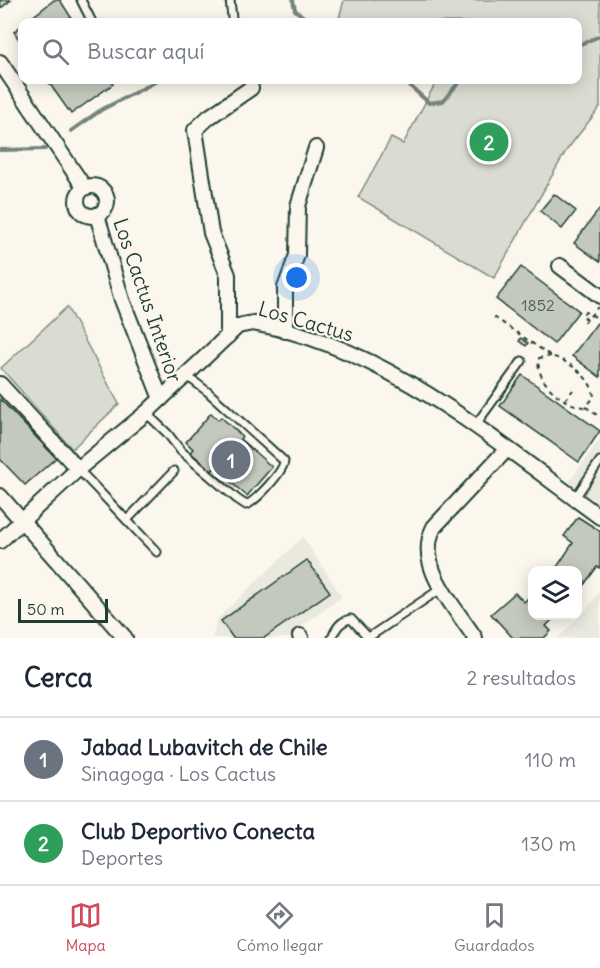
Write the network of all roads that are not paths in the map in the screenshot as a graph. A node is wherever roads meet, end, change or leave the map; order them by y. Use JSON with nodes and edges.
{"nodes":[{"id":1,"x":81,"y":0,"type":"edge"},
{"id":2,"x":230,"y":0,"type":"edge"},
{"id":3,"x":90,"y":18,"type":"edge"},
{"id":4,"x":232,"y":18,"type":"dead end"},
{"id":5,"x":0,"y":62,"type":"edge"},
{"id":6,"x":251,"y":88,"type":"dead end"},
{"id":7,"x":316,"y":148,"type":"dead end"},
{"id":8,"x":84,"y":187,"type":"junction"},
{"id":9,"x":97,"y":215,"type":"junction"},
{"id":10,"x":560,"y":266,"type":"dead end"},
{"id":11,"x":600,"y":296,"type":"edge"},
{"id":12,"x":285,"y":331,"type":"junction"},
{"id":13,"x":228,"y":336,"type":"junction"},
{"id":14,"x":522,"y":361,"type":"dead end"},
{"id":15,"x":187,"y":376,"type":"junction"},
{"id":16,"x":0,"y":384,"type":"edge"},
{"id":17,"x":161,"y":399,"type":"junction"},
{"id":18,"x":146,"y":413,"type":"junction"},
{"id":19,"x":474,"y":427,"type":"junction"},
{"id":20,"x":506,"y":450,"type":"junction"},
{"id":21,"x":600,"y":461,"type":"edge"},
{"id":22,"x":78,"y":468,"type":"junction"},
{"id":23,"x":174,"y":471,"type":"dead end"},
{"id":24,"x":0,"y":496,"type":"edge"},
{"id":25,"x":575,"y":498,"type":"junction"},
{"id":26,"x":600,"y":517,"type":"edge"},
{"id":27,"x":23,"y":519,"type":"junction"},
{"id":28,"x":127,"y":520,"type":"junction"},
{"id":29,"x":0,"y":541,"type":"edge"},
{"id":30,"x":157,"y":552,"type":"dead end"},
{"id":31,"x":442,"y":588,"type":"junction"},
{"id":32,"x":125,"y":638,"type":"edge"},
{"id":33,"x":332,"y":638,"type":"edge"},
{"id":34,"x":369,"y":638,"type":"edge"},
{"id":35,"x":475,"y":638,"type":"edge"}],
"edges":[{"from":1,"to":3,"type":"lane"},
{"from":2,"to":4,"type":"lane"},
{"from":5,"to":8,"type":"street"},
{"from":6,"to":13,"type":"street"},
{"from":7,"to":12,"type":"street"},
{"from":8,"to":9,"type":"street"},
{"from":8,"to":9,"type":"street"},
{"from":9,"to":17,"type":"street","name":"Los Cactus Interior"},
{"from":10,"to":11,"type":"street"},
{"from":12,"to":13,"type":"street","name":"Los Cactus"},
{"from":12,"to":19,"type":"street","name":"Los Cactus"},
{"from":13,"to":15,"type":"street","name":"Los Cactus"},
{"from":14,"to":19,"type":"lane"},
{"from":15,"to":17,"type":"street","name":"Los Cactus"},
{"from":15,"to":18,"type":"lane"},
{"from":16,"to":22,"type":"street"},
{"from":17,"to":18,"type":"street","name":"Los Cactus"},
{"from":18,"to":22,"type":"street","name":"Los Cactus"},
{"from":19,"to":20,"type":"street","name":"Los Cactus"},
{"from":20,"to":25,"type":"street","name":"Los Cactus"},
{"from":20,"to":31,"type":"street"},
{"from":21,"to":25,"type":"lane"},
{"from":22,"to":27,"type":"street","name":"Los Cactus"},
{"from":22,"to":28,"type":"lane"},
{"from":23,"to":28,"type":"lane"},
{"from":24,"to":27,"type":"street"},
{"from":25,"to":26,"type":"street","name":"Los Cactus"},
{"from":27,"to":29,"type":"street","name":"Los Cactus"},
{"from":27,"to":32,"type":"street"},
{"from":28,"to":30,"type":"lane"},
{"from":31,"to":34,"type":"lane"},
{"from":31,"to":35,"type":"street"},
{"from":33,"to":34,"type":"lane"}]}
